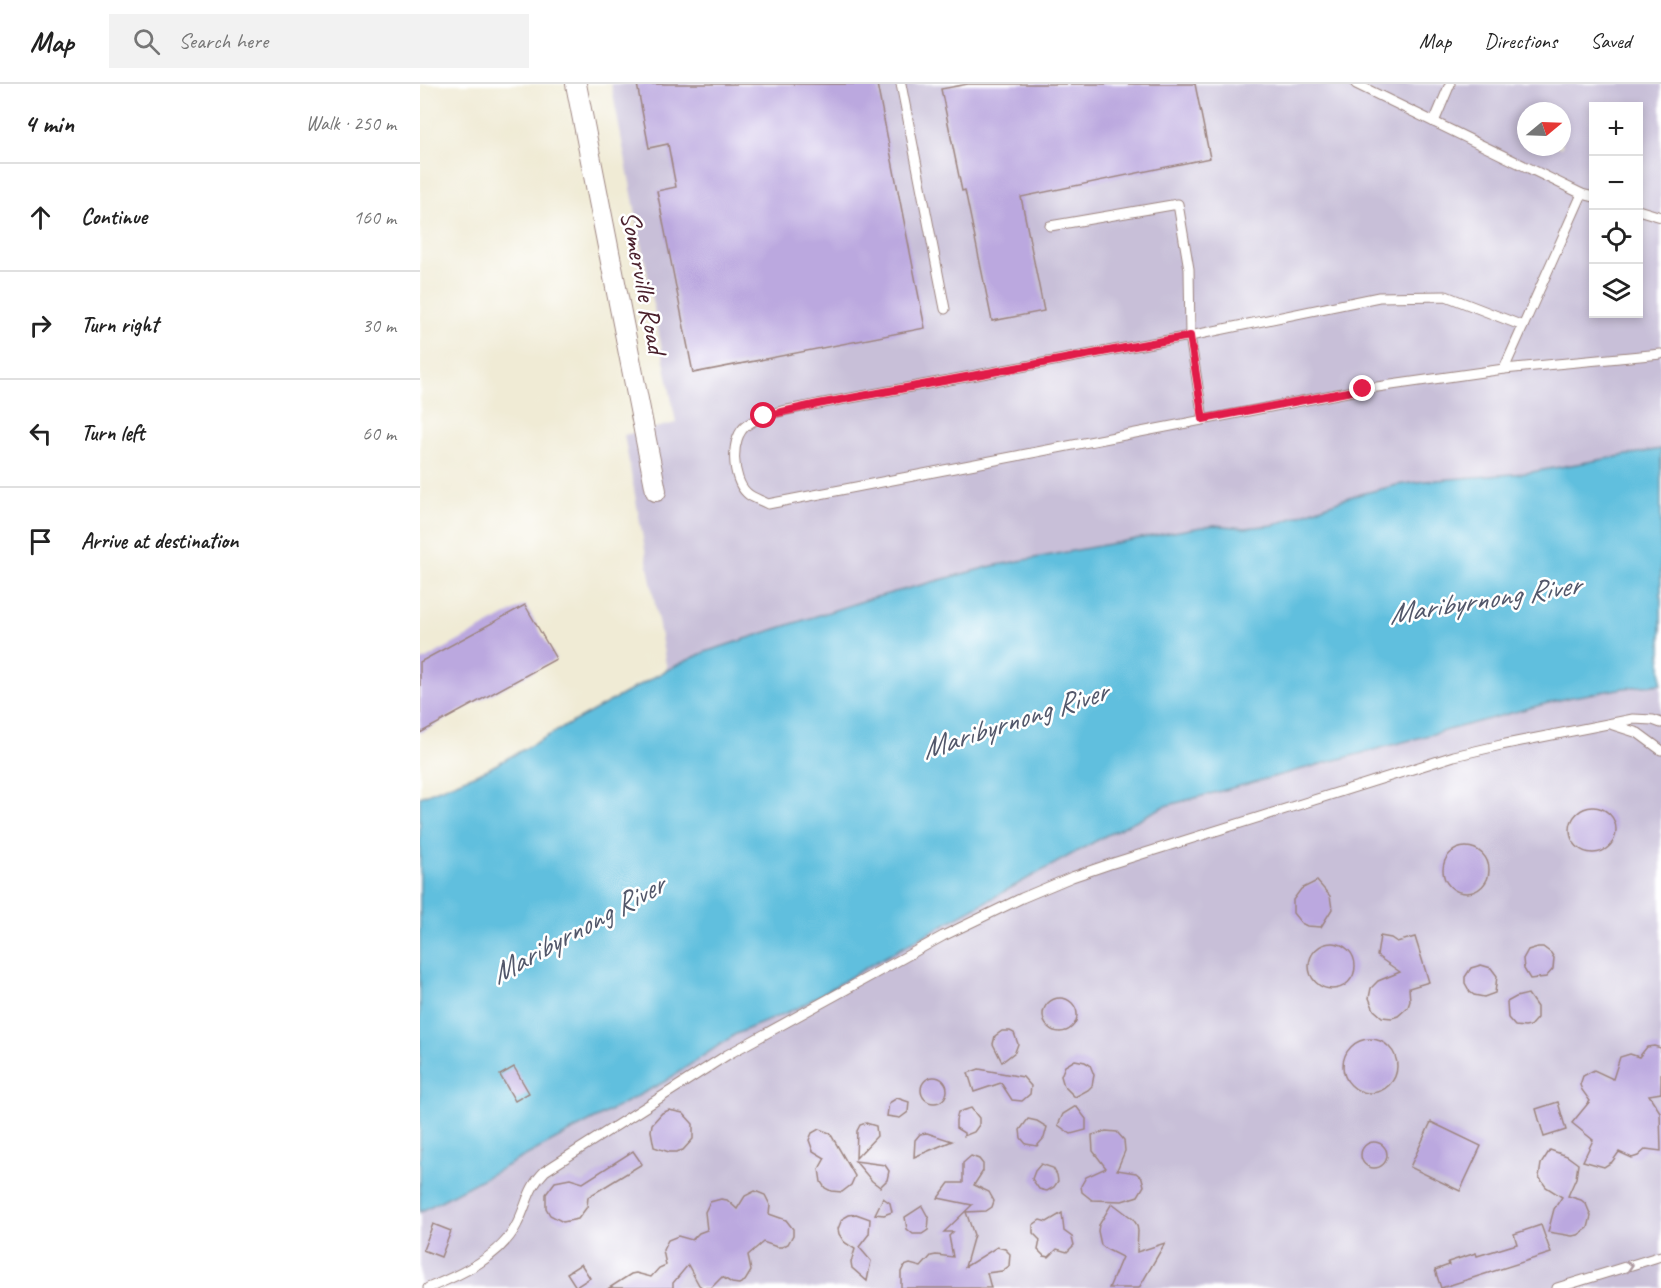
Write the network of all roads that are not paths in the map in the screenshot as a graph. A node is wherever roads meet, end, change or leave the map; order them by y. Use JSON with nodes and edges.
{"nodes":[{"id":1,"x":576,"y":84,"type":"edge"},
{"id":2,"x":901,"y":84,"type":"edge"},
{"id":3,"x":1356,"y":84,"type":"edge"},
{"id":4,"x":1450,"y":84,"type":"edge"},
{"id":5,"x":1434,"y":122,"type":"junction"},
{"id":6,"x":1582,"y":194,"type":"junction"},
{"id":7,"x":1589,"y":196,"type":"edge"},
{"id":8,"x":1643,"y":212,"type":"edge"},
{"id":9,"x":1661,"y":217,"type":"edge"},
{"id":10,"x":1050,"y":226,"type":"dead end"},
{"id":11,"x":945,"y":309,"type":"dead end"},
{"id":12,"x":1523,"y":326,"type":"junction"},
{"id":13,"x":1190,"y":336,"type":"junction"},
{"id":14,"x":1661,"y":354,"type":"edge"},
{"id":15,"x":1503,"y":369,"type":"junction"},
{"id":16,"x":1203,"y":419,"type":"junction"},
{"id":17,"x":656,"y":491,"type":"dead end"},
{"id":18,"x":1661,"y":723,"type":"edge"},
{"id":19,"x":1611,"y":724,"type":"junction"},
{"id":20,"x":1661,"y":750,"type":"edge"},
{"id":21,"x":1661,"y":1256,"type":"edge"},
{"id":22,"x":428,"y":1288,"type":"edge"},
{"id":23,"x":1557,"y":1288,"type":"edge"}],
"edges":[{"from":1,"to":17,"type":"street","name":"Somerville Road"},
{"from":2,"to":11,"type":"lane"},
{"from":3,"to":5,"type":"lane"},
{"from":4,"to":5,"type":"lane"},
{"from":5,"to":6,"type":"lane"},
{"from":6,"to":7,"type":"lane"},
{"from":6,"to":12,"type":"lane"},
{"from":8,"to":9,"type":"lane"},
{"from":10,"to":13,"type":"lane"},
{"from":12,"to":13,"type":"lane"},
{"from":12,"to":15,"type":"lane"},
{"from":13,"to":16,"type":"lane"},
{"from":13,"to":16,"type":"lane"},
{"from":14,"to":15,"type":"lane"},
{"from":15,"to":16,"type":"lane"},
{"from":18,"to":19,"type":"lane"},
{"from":19,"to":20,"type":"lane"},
{"from":19,"to":22,"type":"lane"},
{"from":23,"to":21,"type":"lane","one_way":true}]}
